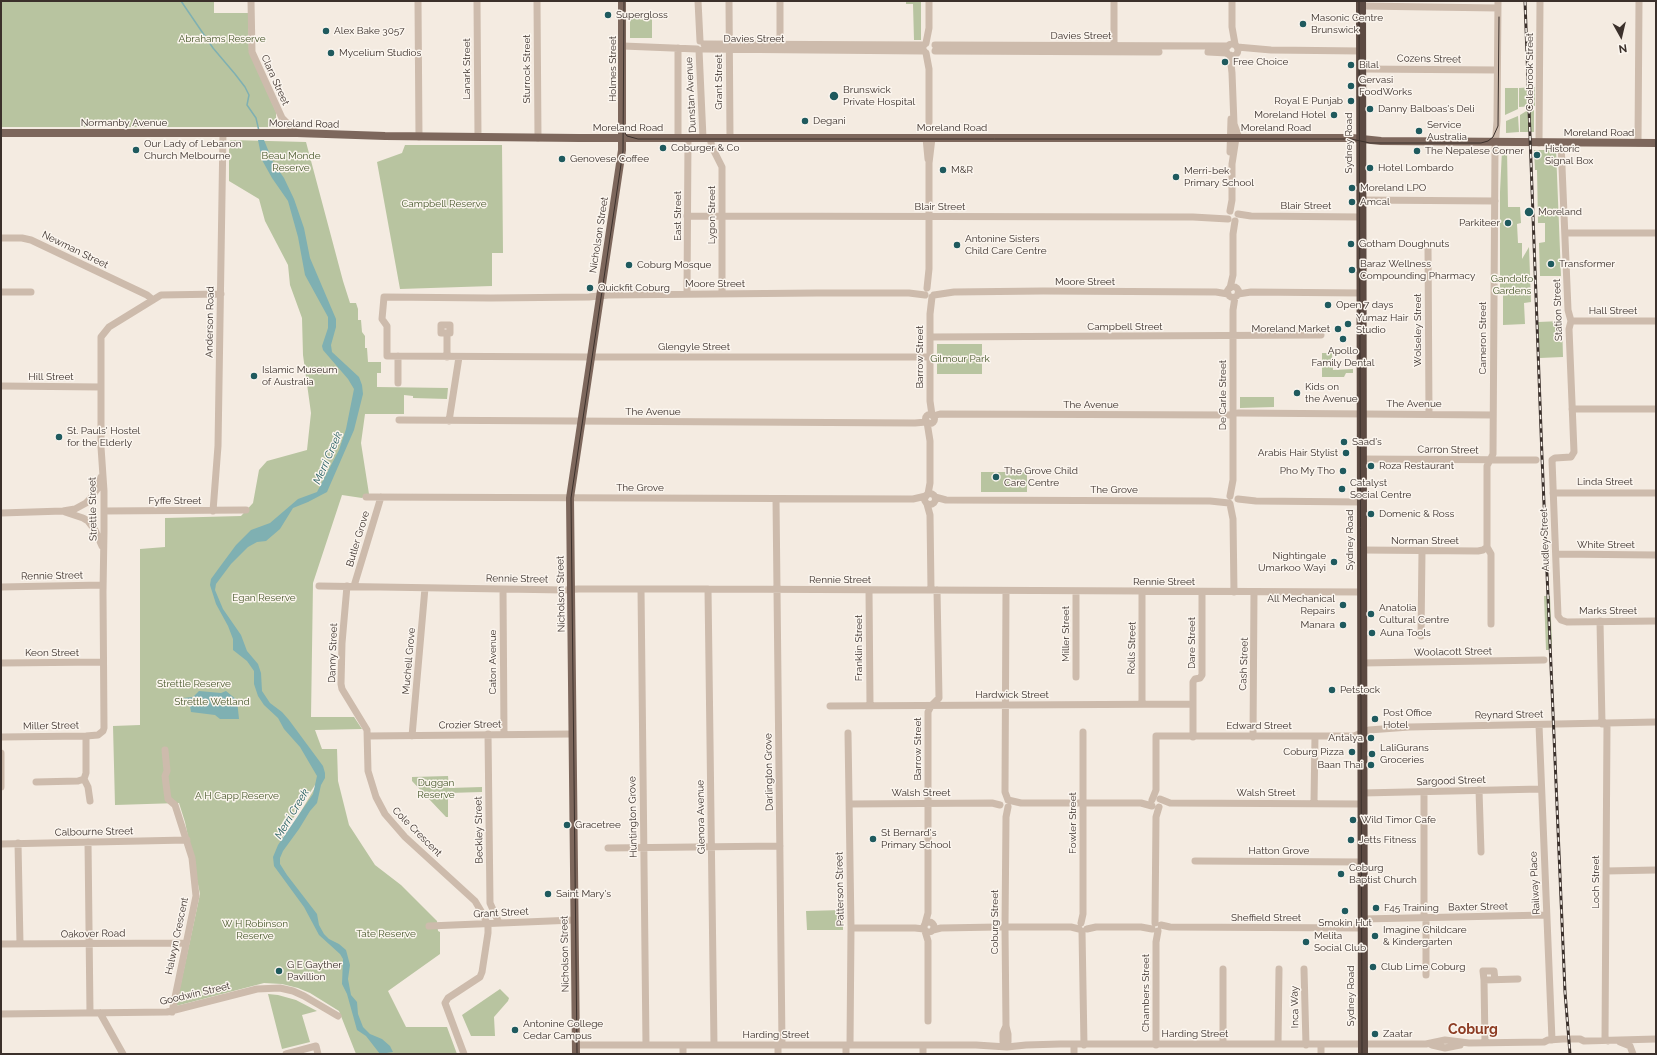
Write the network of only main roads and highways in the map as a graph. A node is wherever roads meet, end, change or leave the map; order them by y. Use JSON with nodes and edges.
{"nodes":[{"id":1,"x":622,"y":1,"type":"edge"},
{"id":2,"x":1361,"y":4,"type":"edge"},
{"id":3,"x":1,"y":133,"type":"edge"},
{"id":4,"x":247,"y":134,"type":"joint"},
{"id":5,"x":623,"y":138,"type":"junction"},
{"id":6,"x":1361,"y":140,"type":"junction"},
{"id":7,"x":1656,"y":143,"type":"edge"},
{"id":8,"x":1363,"y":1049,"type":"edge"},
{"id":9,"x":576,"y":1054,"type":"edge"}],
"edges":[{"from":1,"to":5,"type":"main road","name":"Holmes Street"},
{"from":2,"to":6,"type":"highway","name":"Sydney Road"},
{"from":3,"to":4,"type":"main road","name":"Normanby Avenue"},
{"from":4,"to":5,"type":"main road","name":"Moreland Road"},
{"from":5,"to":6,"type":"main road","name":"Moreland Road"},
{"from":5,"to":9,"type":"main road","name":"Nicholson Street"},
{"from":6,"to":7,"type":"main road","name":"Moreland Road"},
{"from":6,"to":8,"type":"highway","name":"Sydney Road"}]}
